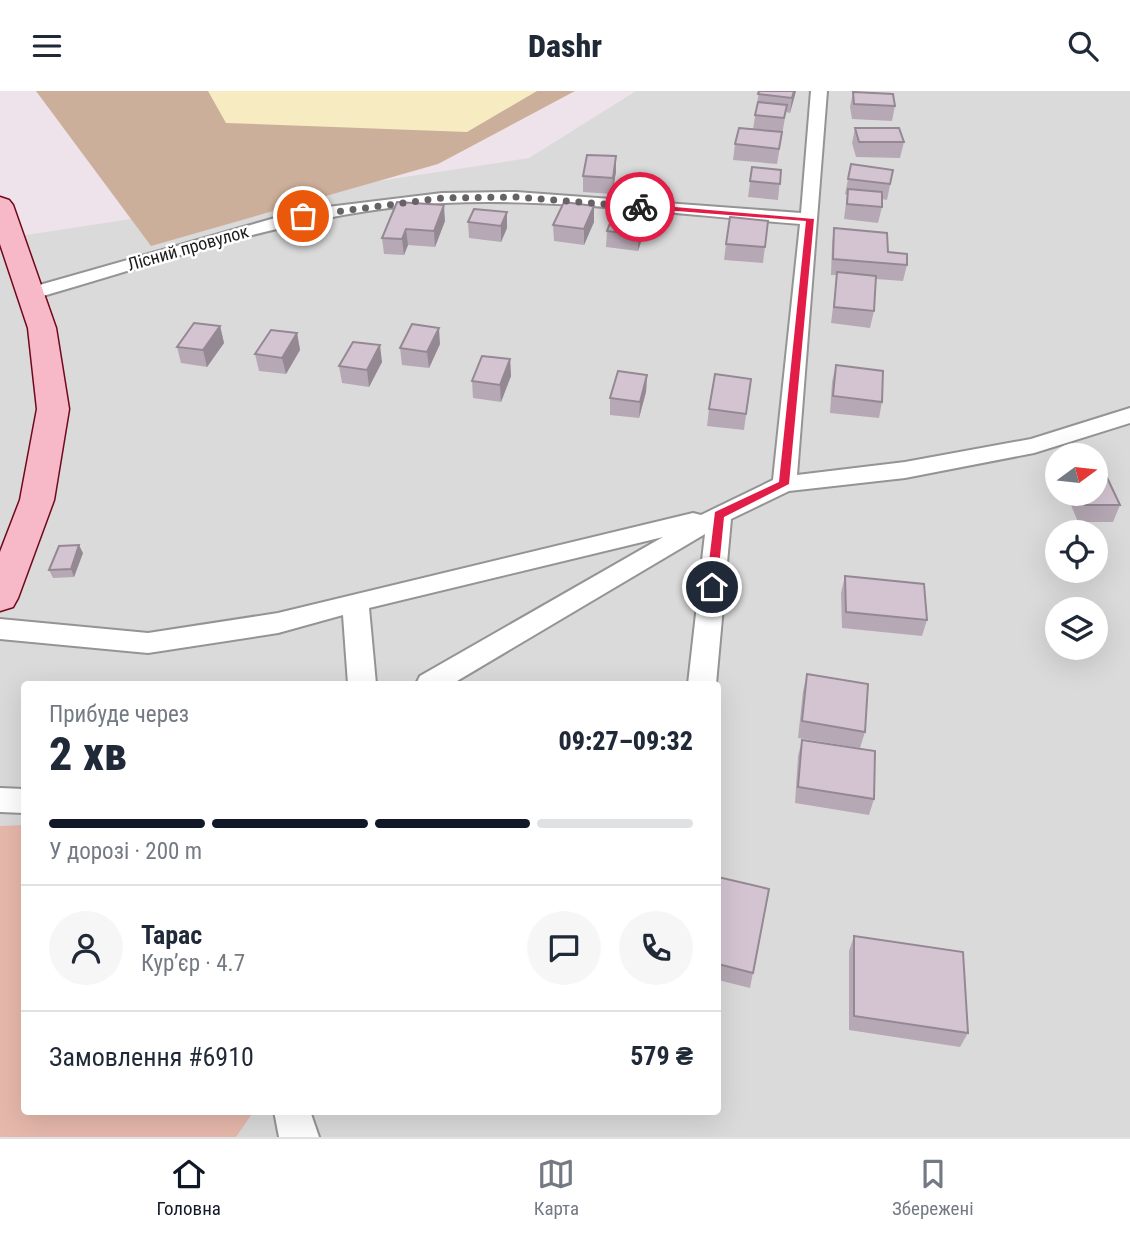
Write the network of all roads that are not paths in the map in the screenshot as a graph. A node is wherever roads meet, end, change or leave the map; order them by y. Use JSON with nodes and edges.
{"nodes":[{"id":1,"x":818,"y":91,"type":"edge"},
{"id":2,"x":0,"y":205,"type":"edge"},
{"id":3,"x":810,"y":219,"type":"junction"},
{"id":4,"x":29,"y":294,"type":"junction"},
{"id":5,"x":1130,"y":415,"type":"edge"},
{"id":6,"x":784,"y":484,"type":"junction"},
{"id":7,"x":719,"y":515,"type":"junction"},
{"id":8,"x":0,"y":598,"type":"edge"},
{"id":9,"x":355,"y":602,"type":"junction"},
{"id":10,"x":0,"y":629,"type":"edge"},
{"id":11,"x":362,"y":681,"type":"edge"},
{"id":12,"x":435,"y":681,"type":"edge"},
{"id":13,"x":702,"y":681,"type":"edge"},
{"id":14,"x":292,"y":1115,"type":"edge"},
{"id":15,"x":301,"y":1137,"type":"edge"}],
"edges":[{"from":1,"to":3,"type":"street"},
{"from":2,"to":4,"type":"main road"},
{"from":3,"to":4,"type":"street","name":"Лісний провулок"},
{"from":3,"to":6,"type":"street"},
{"from":4,"to":8,"type":"main road"},
{"from":5,"to":6,"type":"street"},
{"from":6,"to":7,"type":"street"},
{"from":7,"to":9,"type":"street"},
{"from":7,"to":12,"type":"street"},
{"from":7,"to":13,"type":"street"},
{"from":9,"to":10,"type":"street"},
{"from":9,"to":11,"type":"street"},
{"from":14,"to":15,"type":"street"}]}
